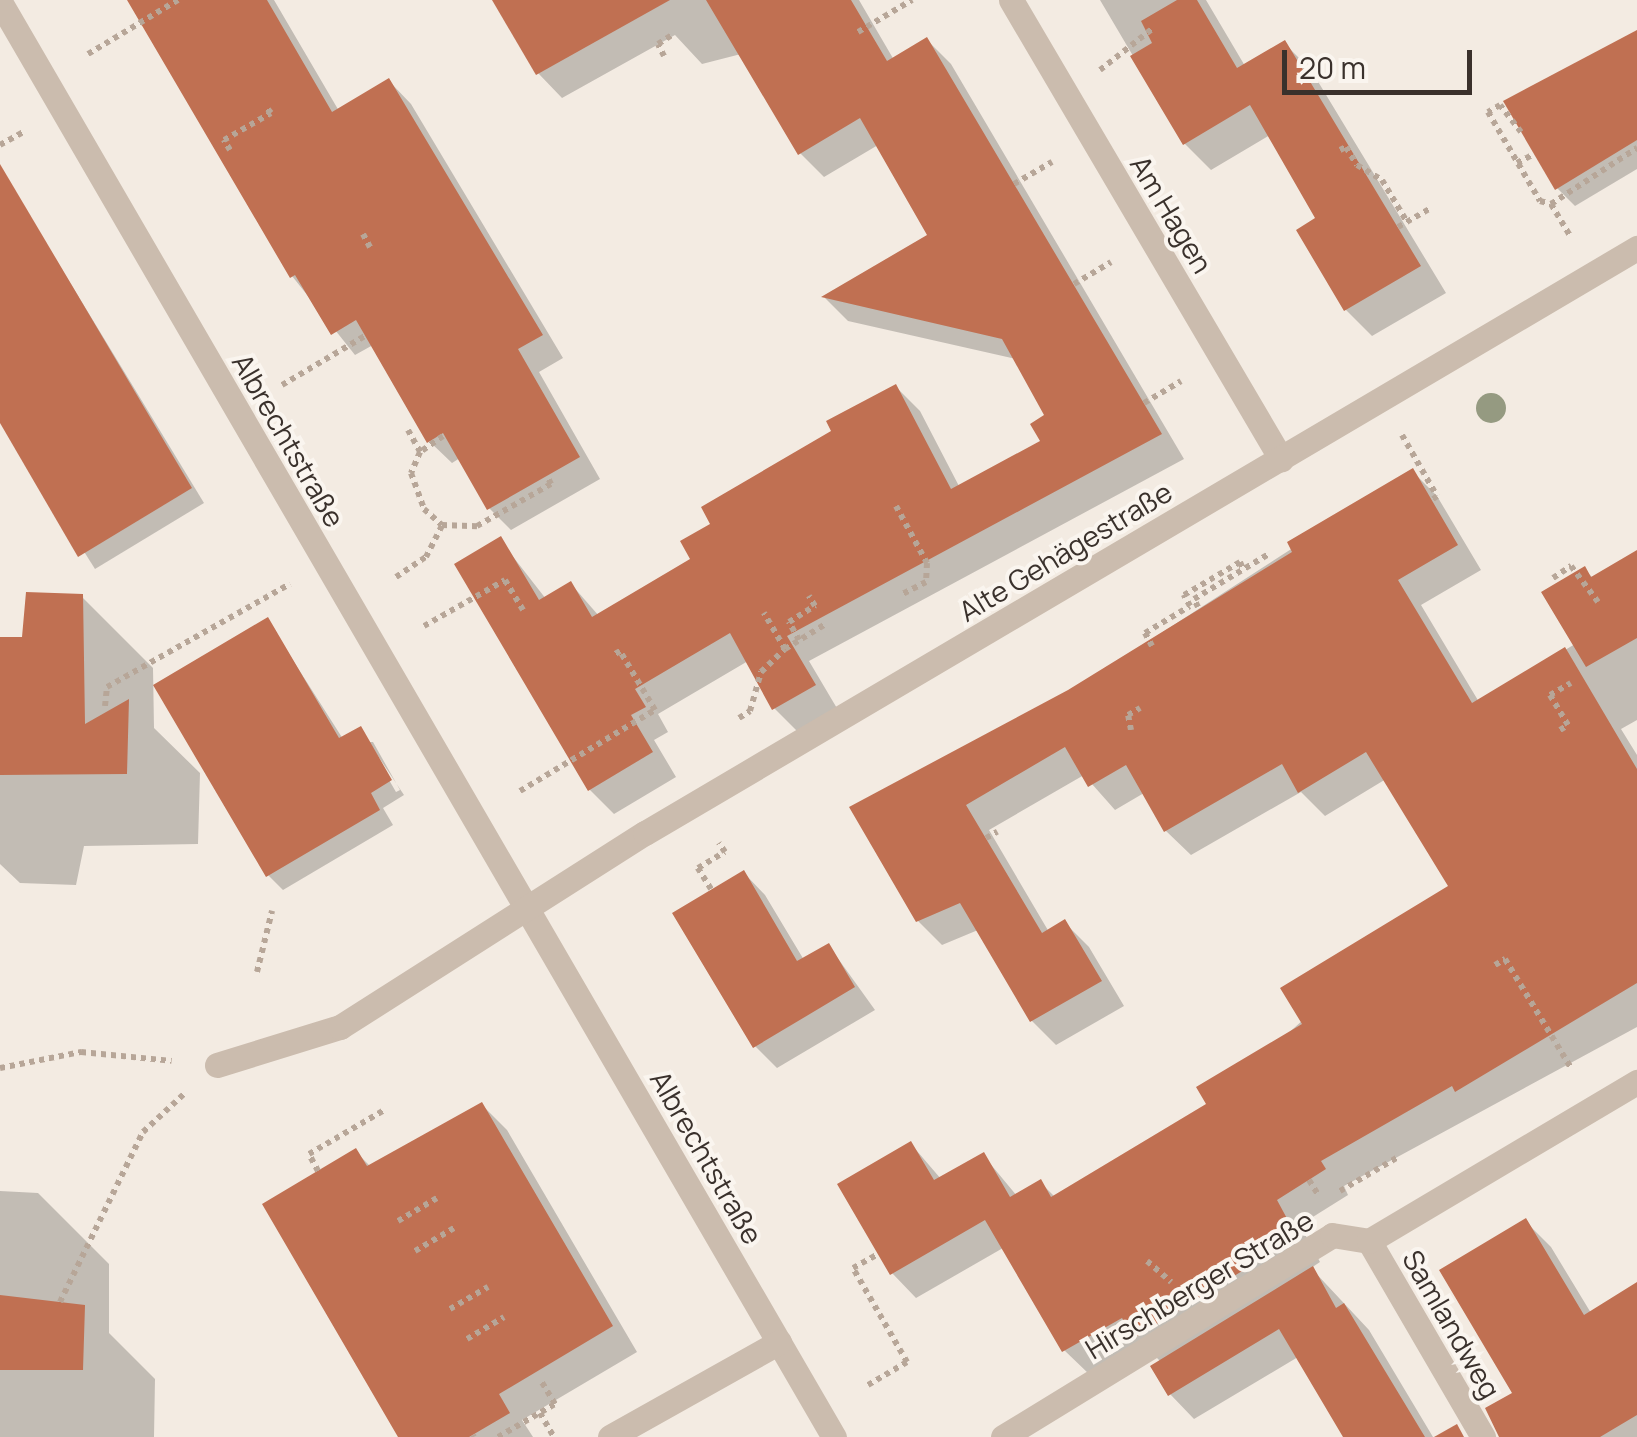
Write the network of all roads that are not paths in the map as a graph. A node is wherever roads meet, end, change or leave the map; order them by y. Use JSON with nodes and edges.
{"nodes":[{"id":1,"x":1011,"y":0,"type":"edge"},
{"id":2,"x":0,"y":2,"type":"edge"},
{"id":3,"x":1164,"y":206,"type":"dead end"},
{"id":4,"x":1141,"y":220,"type":"junction"},
{"id":5,"x":1637,"y":248,"type":"edge"},
{"id":6,"x":1281,"y":458,"type":"junction"},
{"id":7,"x":527,"y":908,"type":"junction"},
{"id":8,"x":217,"y":1065,"type":"road end"},
{"id":9,"x":1637,"y":1082,"type":"edge"},
{"id":10,"x":1368,"y":1242,"type":"junction"},
{"id":11,"x":779,"y":1342,"type":"junction"},
{"id":12,"x":610,"y":1437,"type":"edge"},
{"id":13,"x":834,"y":1437,"type":"edge"},
{"id":14,"x":1003,"y":1437,"type":"edge"},
{"id":15,"x":1483,"y":1437,"type":"edge"}],
"edges":[{"from":1,"to":4,"type":"street","name":"Am Hagen"},
{"from":2,"to":7,"type":"street","name":"Albrechtstraße"},
{"from":3,"to":4,"type":"street"},
{"from":4,"to":6,"type":"street","name":"Am Hagen"},
{"from":5,"to":6,"type":"street","name":"Alte Gehägestraße"},
{"from":6,"to":7,"type":"street","name":"Alte Gehägestraße"},
{"from":7,"to":8,"type":"street"},
{"from":7,"to":11,"type":"street","name":"Albrechtstraße"},
{"from":9,"to":10,"type":"street"},
{"from":10,"to":14,"type":"street","name":"Hirschberger Straße"},
{"from":10,"to":15,"type":"street","name":"Samlandweg"},
{"from":11,"to":12,"type":"street"},
{"from":11,"to":13,"type":"street","name":"Albrechtstraße"}]}
